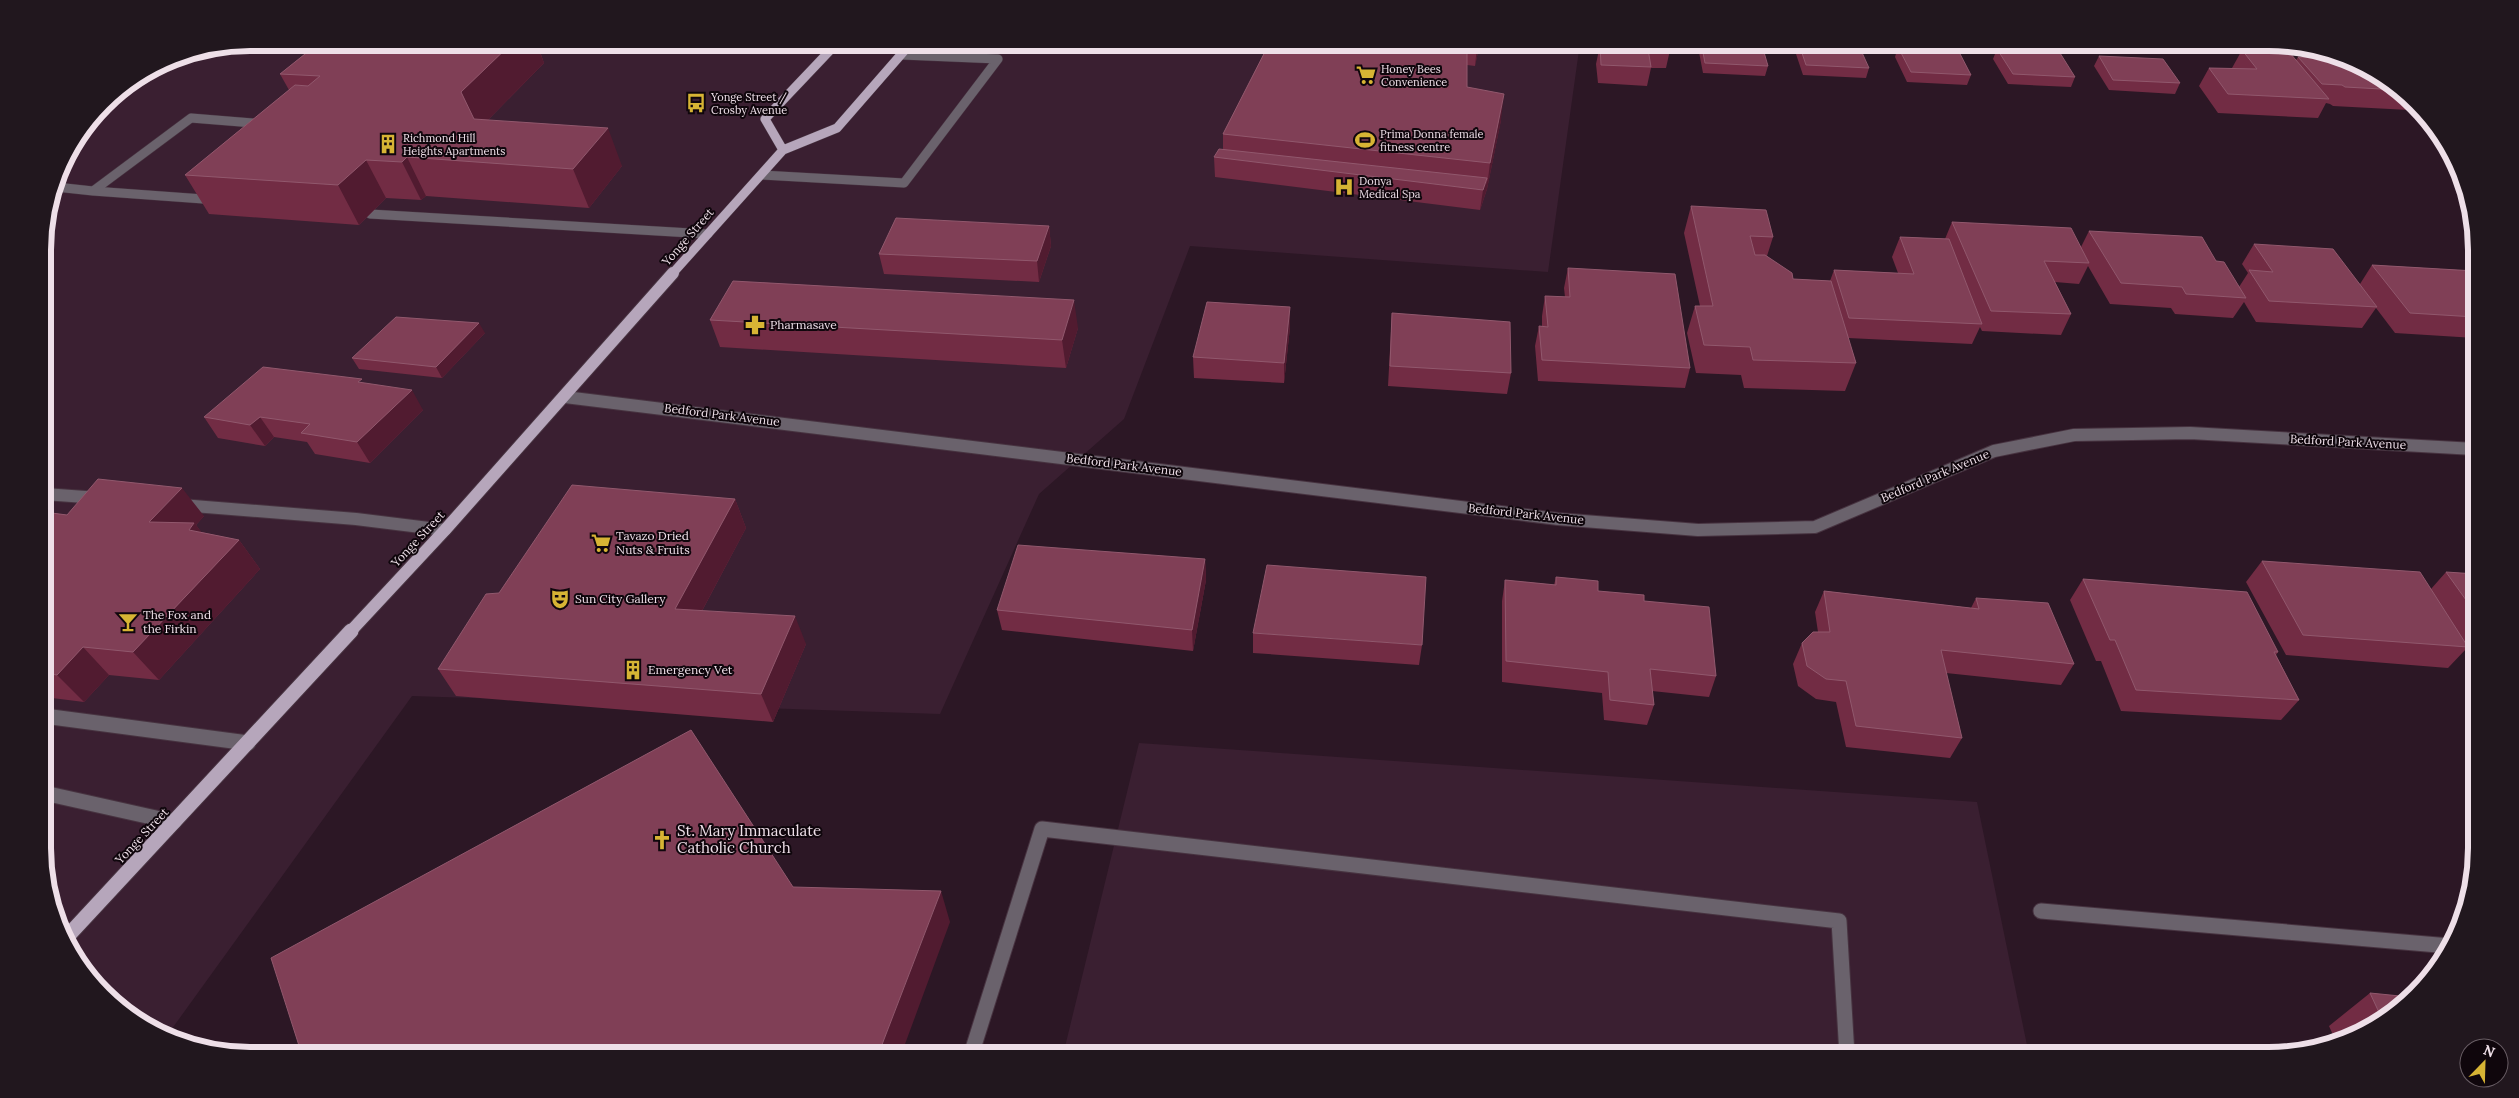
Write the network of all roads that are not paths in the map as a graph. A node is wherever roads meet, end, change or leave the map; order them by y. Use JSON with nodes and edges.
{"nodes":[{"id":1,"x":829,"y":51,"type":"edge"},
{"id":2,"x":905,"y":51,"type":"edge"},
{"id":3,"x":902,"y":55,"type":"junction"},
{"id":4,"x":275,"y":125,"type":"edge"},
{"id":5,"x":783,"y":150,"type":"junction"},
{"id":6,"x":761,"y":174,"type":"junction"},
{"id":7,"x":62,"y":188,"type":"edge"},
{"id":8,"x":93,"y":191,"type":"junction"},
{"id":9,"x":224,"y":200,"type":"edge"},
{"id":10,"x":370,"y":214,"type":"edge"},
{"id":11,"x":708,"y":234,"type":"junction"},
{"id":12,"x":565,"y":397,"type":"junction"},
{"id":13,"x":2468,"y":449,"type":"edge"},
{"id":14,"x":51,"y":495,"type":"edge"},
{"id":15,"x":112,"y":499,"type":"edge"},
{"id":16,"x":170,"y":504,"type":"edge"},
{"id":17,"x":445,"y":530,"type":"junction"},
{"id":18,"x":51,"y":717,"type":"edge"},
{"id":19,"x":248,"y":742,"type":"junction"},
{"id":20,"x":51,"y":795,"type":"edge"},
{"id":21,"x":174,"y":822,"type":"junction"},
{"id":22,"x":2041,"y":911,"type":"dead end"},
{"id":23,"x":71,"y":934,"type":"edge"},
{"id":24,"x":2442,"y":945,"type":"edge"},
{"id":25,"x":974,"y":1047,"type":"edge"},
{"id":26,"x":1847,"y":1047,"type":"edge"}],
"edges":[{"from":1,"to":5,"type":"main road"},
{"from":2,"to":3,"type":"main road","name":"Yonge Street"},
{"from":3,"to":5,"type":"main road","name":"Yonge Street"},
{"from":3,"to":6,"type":"street"},
{"from":4,"to":8,"type":"street"},
{"from":5,"to":6,"type":"main road","name":"Yonge Street"},
{"from":6,"to":11,"type":"main road","name":"Yonge Street"},
{"from":7,"to":8,"type":"street"},
{"from":8,"to":9,"type":"street"},
{"from":10,"to":11,"type":"street"},
{"from":11,"to":12,"type":"main road","name":"Yonge Street"},
{"from":12,"to":13,"type":"street","name":"Bedford Park Avenue"},
{"from":12,"to":17,"type":"main road","name":"Yonge Street"},
{"from":14,"to":15,"type":"street"},
{"from":16,"to":17,"type":"street"},
{"from":17,"to":19,"type":"main road","name":"Yonge Street"},
{"from":18,"to":19,"type":"street"},
{"from":19,"to":21,"type":"main road","name":"Yonge Street"},
{"from":20,"to":21,"type":"street"},
{"from":21,"to":23,"type":"main road","name":"Yonge Street"},
{"from":22,"to":24,"type":"street"},
{"from":25,"to":26,"type":"street"}]}
